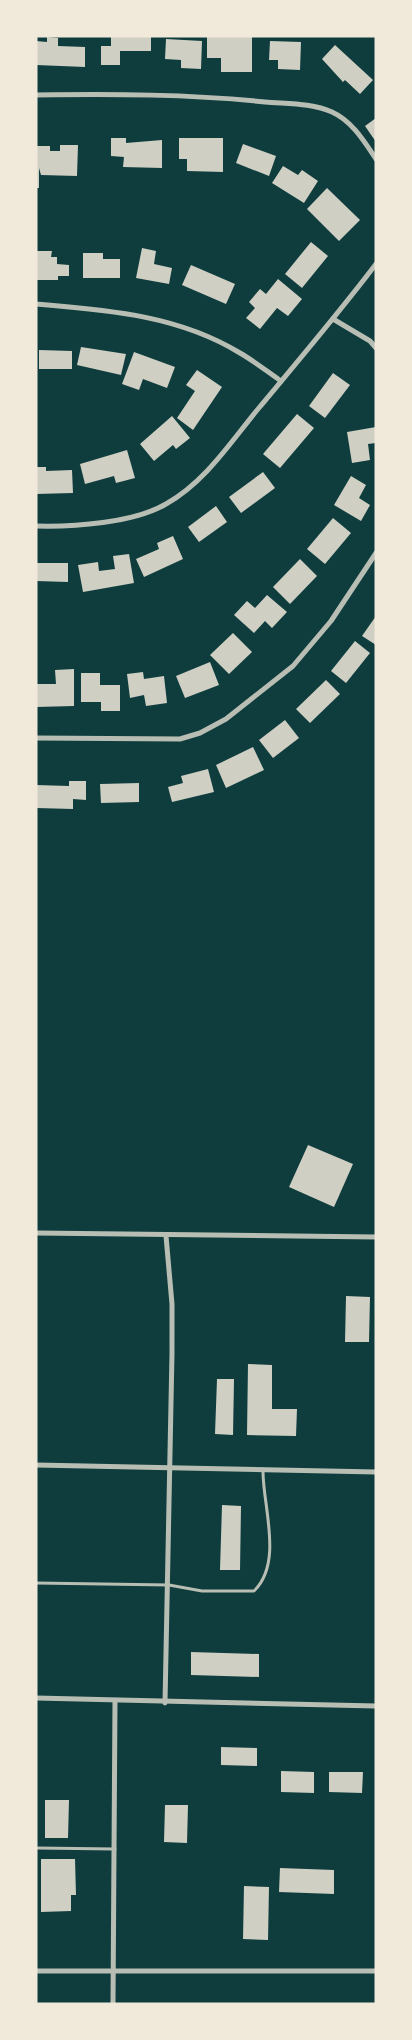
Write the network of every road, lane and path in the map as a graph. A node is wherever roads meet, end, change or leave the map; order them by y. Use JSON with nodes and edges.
{"nodes":[{"id":1,"x":36,"y":95,"type":"edge"},
{"id":2,"x":376,"y":159,"type":"edge"},
{"id":3,"x":376,"y":264,"type":"edge"},
{"id":4,"x":36,"y":304,"type":"edge"},
{"id":5,"x":333,"y":319,"type":"junction"},
{"id":6,"x":376,"y":348,"type":"edge"},
{"id":7,"x":281,"y":381,"type":"junction"},
{"id":8,"x":36,"y":526,"type":"edge"},
{"id":9,"x":376,"y":553,"type":"edge"},
{"id":10,"x":36,"y":738,"type":"edge"},
{"id":11,"x":36,"y":1233,"type":"edge"},
{"id":12,"x":166,"y":1236,"type":"junction"},
{"id":13,"x":376,"y":1237,"type":"edge"},
{"id":14,"x":36,"y":1465,"type":"edge"},
{"id":15,"x":170,"y":1467,"type":"junction"},
{"id":16,"x":262,"y":1469,"type":"junction"},
{"id":17,"x":376,"y":1472,"type":"edge"},
{"id":18,"x":36,"y":1583,"type":"edge"},
{"id":19,"x":169,"y":1585,"type":"junction"},
{"id":20,"x":36,"y":1698,"type":"edge"},
{"id":21,"x":115,"y":1701,"type":"junction"},
{"id":22,"x":166,"y":1703,"type":"junction"},
{"id":23,"x":376,"y":1706,"type":"edge"},
{"id":24,"x":36,"y":1848,"type":"edge"},
{"id":25,"x":115,"y":1849,"type":"junction"},
{"id":26,"x":376,"y":1970,"type":"edge"},
{"id":27,"x":36,"y":1971,"type":"edge"},
{"id":28,"x":113,"y":1971,"type":"junction"},
{"id":29,"x":113,"y":2004,"type":"edge"}],
"edges":[{"from":1,"to":2,"type":"street"},
{"from":3,"to":5,"type":"street"},
{"from":4,"to":7,"type":"street"},
{"from":5,"to":6,"type":"street"},
{"from":5,"to":7,"type":"street"},
{"from":7,"to":8,"type":"street"},
{"from":9,"to":10,"type":"street"},
{"from":11,"to":12,"type":"street"},
{"from":12,"to":13,"type":"street"},
{"from":12,"to":15,"type":"street"},
{"from":14,"to":15,"type":"street"},
{"from":15,"to":16,"type":"street"},
{"from":15,"to":19,"type":"street"},
{"from":16,"to":17,"type":"street"},
{"from":16,"to":19,"type":"lane"},
{"from":18,"to":19,"type":"lane"},
{"from":19,"to":22,"type":"street"},
{"from":20,"to":21,"type":"street"},
{"from":21,"to":22,"type":"street"},
{"from":21,"to":25,"type":"street"},
{"from":22,"to":23,"type":"street"},
{"from":24,"to":25,"type":"lane"},
{"from":25,"to":28,"type":"street"},
{"from":26,"to":28,"type":"street"},
{"from":27,"to":28,"type":"street"},
{"from":28,"to":29,"type":"street"}]}
